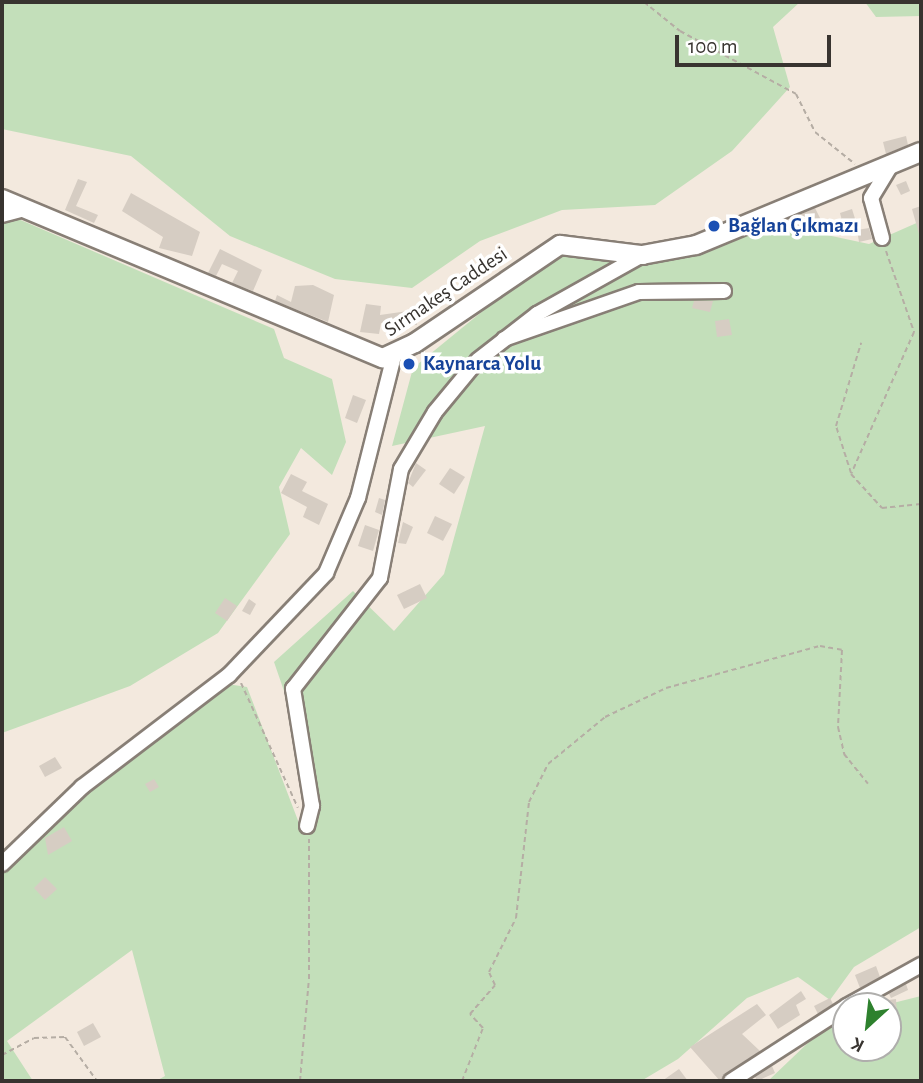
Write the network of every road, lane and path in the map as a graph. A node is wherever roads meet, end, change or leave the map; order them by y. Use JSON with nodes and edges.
{"nodes":[{"id":1,"x":644,"y":2,"type":"edge"},
{"id":2,"x":921,"y":152,"type":"edge"},
{"id":3,"x":893,"y":162,"type":"junction"},
{"id":4,"x":866,"y":173,"type":"junction"},
{"id":5,"x":2,"y":199,"type":"edge"},
{"id":6,"x":25,"y":209,"type":"junction"},
{"id":7,"x":2,"y":215,"type":"edge"},
{"id":8,"x":881,"y":238,"type":"joint"},
{"id":9,"x":642,"y":255,"type":"junction"},
{"id":10,"x":724,"y":290,"type":"dead end"},
{"id":11,"x":502,"y":340,"type":"junction"},
{"id":12,"x":861,"y":343,"type":"dead end"},
{"id":13,"x":394,"y":356,"type":"junction"},
{"id":14,"x":851,"y":474,"type":"junction"},
{"id":15,"x":921,"y":504,"type":"edge"},
{"id":16,"x":229,"y":675,"type":"junction"},
{"id":17,"x":868,"y":784,"type":"dead end"},
{"id":18,"x":307,"y":826,"type":"junction"},
{"id":19,"x":2,"y":864,"type":"edge"},
{"id":20,"x":921,"y":965,"type":"edge"},
{"id":21,"x":872,"y":992,"type":"edge"},
{"id":22,"x":832,"y":1015,"type":"edge"},
{"id":23,"x":2,"y":1055,"type":"edge"},
{"id":24,"x":97,"y":1081,"type":"edge"},
{"id":25,"x":300,"y":1081,"type":"edge"},
{"id":26,"x":462,"y":1081,"type":"edge"},
{"id":27,"x":731,"y":1081,"type":"edge"}],
"edges":[{"from":1,"to":4,"type":"path"},
{"from":2,"to":3,"type":"main road","name":"Sırmakeş Caddesi"},
{"from":3,"to":4,"type":"main road","name":"Sırmakeş Caddesi"},
{"from":3,"to":8,"type":"street"},
{"from":4,"to":9,"type":"main road","name":"Sırmakeş Caddesi"},
{"from":5,"to":6,"type":"main road","name":"Sırmakeş Caddesi"},
{"from":6,"to":7,"type":"street"},
{"from":6,"to":13,"type":"main road","name":"Sırmakeş Caddesi"},
{"from":8,"to":14,"type":"path"},
{"from":9,"to":11,"type":"street"},
{"from":9,"to":13,"type":"main road","name":"Sırmakeş Caddesi"},
{"from":10,"to":11,"type":"street"},
{"from":11,"to":18,"type":"street"},
{"from":12,"to":14,"type":"path"},
{"from":13,"to":16,"type":"street"},
{"from":14,"to":15,"type":"path"},
{"from":16,"to":18,"type":"path"},
{"from":16,"to":19,"type":"street"},
{"from":17,"to":26,"type":"path"},
{"from":18,"to":25,"type":"path"},
{"from":20,"to":21,"type":"street"},
{"from":22,"to":27,"type":"street"},
{"from":23,"to":24,"type":"path"}]}
